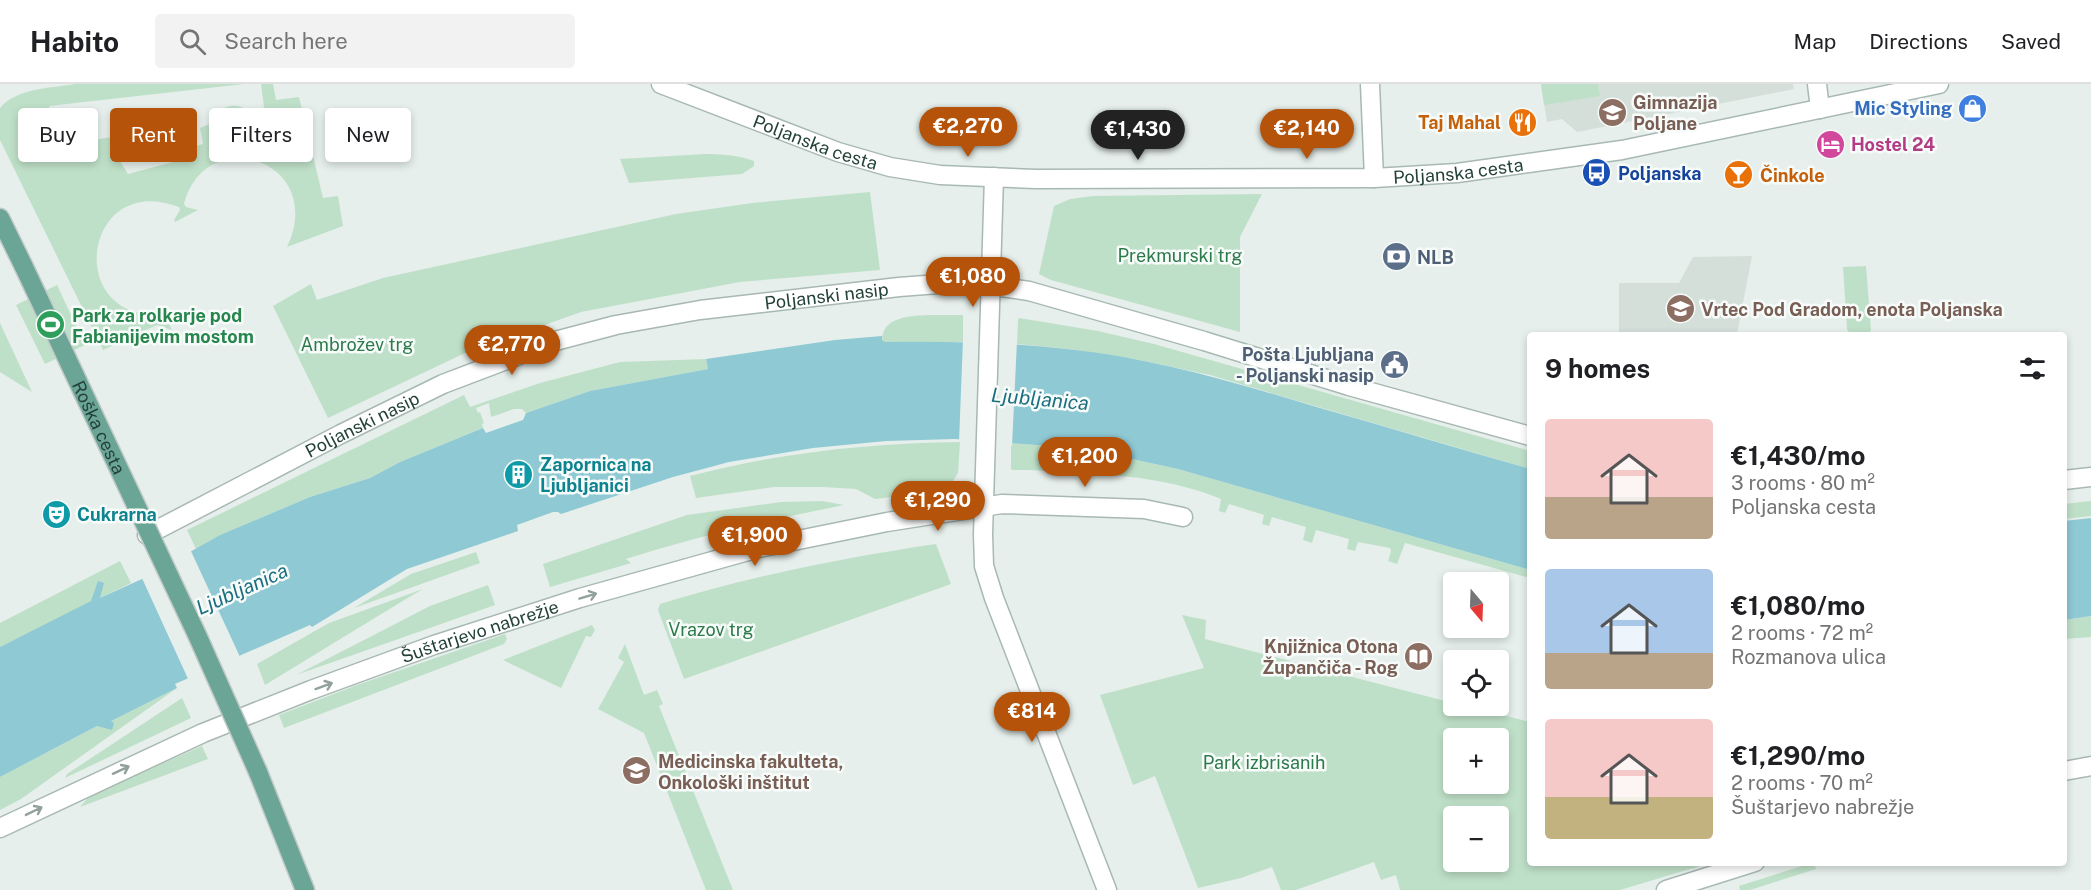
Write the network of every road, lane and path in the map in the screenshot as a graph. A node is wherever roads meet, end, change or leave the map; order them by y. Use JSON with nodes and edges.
{"nodes":[{"id":1,"x":660,"y":84,"type":"edge"},
{"id":2,"x":1370,"y":84,"type":"edge"},
{"id":3,"x":1817,"y":84,"type":"edge"},
{"id":4,"x":1939,"y":84,"type":"edge"},
{"id":5,"x":1820,"y":109,"type":"junction"},
{"id":6,"x":994,"y":177,"type":"junction"},
{"id":7,"x":1374,"y":178,"type":"junction"},
{"id":8,"x":0,"y":218,"type":"edge"},
{"id":9,"x":992,"y":285,"type":"junction"},
{"id":10,"x":1527,"y":435,"type":"edge"},
{"id":11,"x":2091,"y":477,"type":"edge"},
{"id":12,"x":2067,"y":480,"type":"edge"},
{"id":13,"x":984,"y":507,"type":"junction"},
{"id":14,"x":1183,"y":517,"type":"dead end"},
{"id":15,"x":147,"y":535,"type":"dead end"},
{"id":16,"x":2091,"y":766,"type":"edge"},
{"id":17,"x":2068,"y":770,"type":"edge"},
{"id":18,"x":0,"y":828,"type":"edge"},
{"id":19,"x":1742,"y":866,"type":"edge"},
{"id":20,"x":305,"y":890,"type":"edge"},
{"id":21,"x":1107,"y":890,"type":"edge"},
{"id":22,"x":1666,"y":890,"type":"edge"}],
"edges":[{"from":1,"to":6,"type":"street","name":"Poljanska cesta"},
{"from":2,"to":7,"type":"street"},
{"from":3,"to":5,"type":"street"},
{"from":4,"to":5,"type":"street","name":"Poljanska cesta"},
{"from":5,"to":7,"type":"street","name":"Poljanska cesta"},
{"from":6,"to":7,"type":"street","name":"Poljanska cesta"},
{"from":6,"to":9,"type":"street"},
{"from":8,"to":20,"type":"main road","name":"Roška cesta","bridge":true},
{"from":9,"to":10,"type":"street","name":"Poljanski nasip"},
{"from":9,"to":13,"type":"street"},
{"from":9,"to":15,"type":"street","name":"Poljanski nasip"},
{"from":11,"to":12,"type":"street"},
{"from":13,"to":14,"type":"street","name":"Šuštarjevo nabrežje"},
{"from":18,"to":13,"type":"street","name":"Šuštarjevo nabrežje","one_way":true},
{"from":13,"to":21,"type":"street"},
{"from":16,"to":17,"type":"street"},
{"from":19,"to":22,"type":"street"}]}
